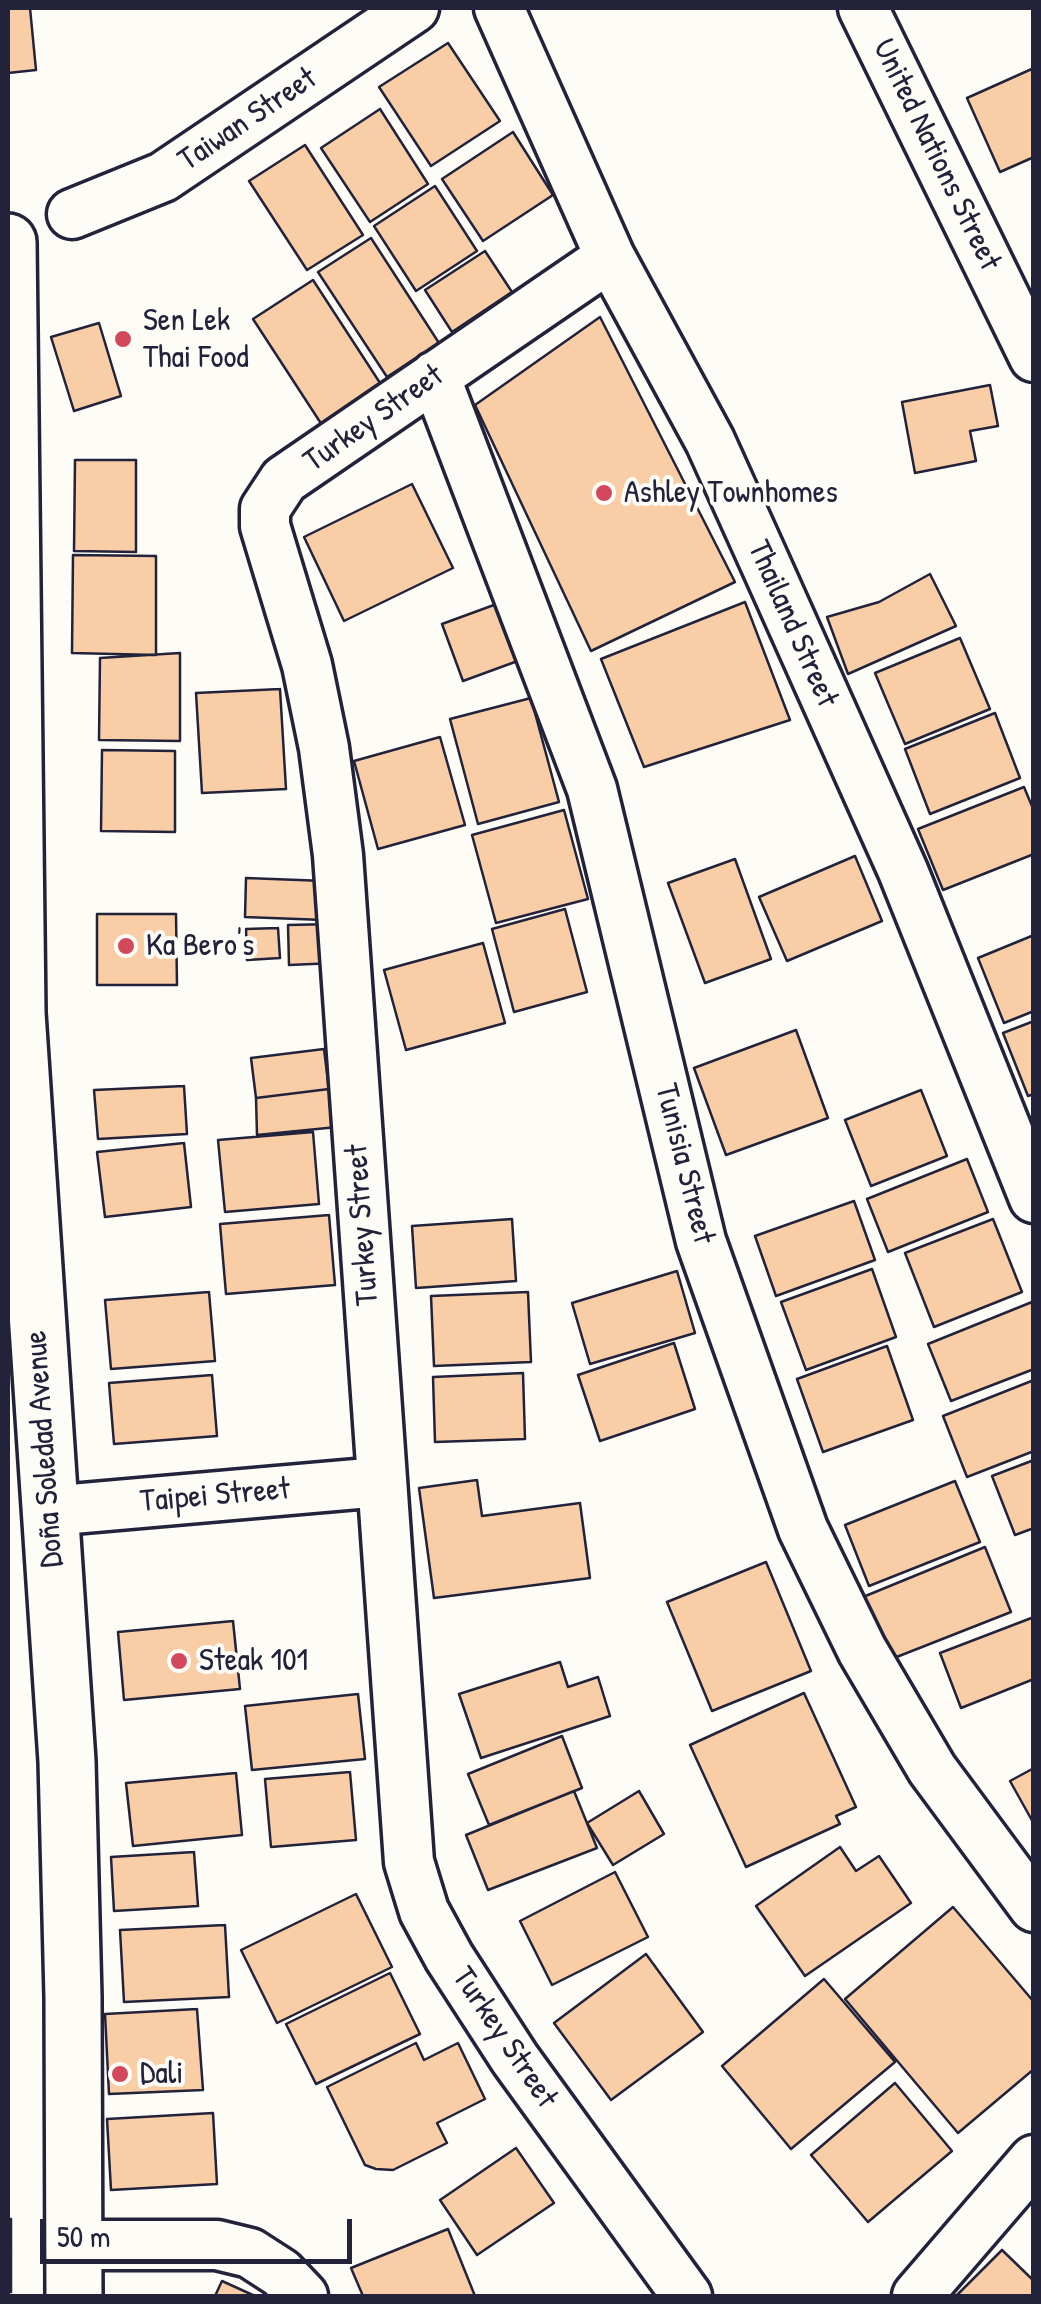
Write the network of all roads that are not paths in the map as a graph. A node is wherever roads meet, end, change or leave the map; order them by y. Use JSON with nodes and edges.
{"nodes":[{"id":1,"x":414,"y":8,"type":"edge"},
{"id":2,"x":499,"y":8,"type":"edge"},
{"id":3,"x":863,"y":8,"type":"edge"},
{"id":4,"x":72,"y":214,"type":"dead end"},
{"id":5,"x":8,"y":242,"type":"edge"},
{"id":6,"x":610,"y":257,"type":"junction"},
{"id":7,"x":1034,"y":357,"type":"edge"},
{"id":8,"x":436,"y":376,"type":"junction"},
{"id":9,"x":12,"y":1013,"type":"edge"},
{"id":10,"x":1034,"y":1198,"type":"edge"},
{"id":11,"x":380,"y":1482,"type":"junction"},
{"id":12,"x":49,"y":1511,"type":"junction"},
{"id":13,"x":1034,"y":1906,"type":"edge"},
{"id":14,"x":1034,"y":2160,"type":"edge"},
{"id":15,"x":74,"y":2270,"type":"edge"},
{"id":16,"x":304,"y":2296,"type":"edge"},
{"id":17,"x":687,"y":2296,"type":"edge"},
{"id":18,"x":917,"y":2296,"type":"edge"}],
"edges":[{"from":1,"to":4,"type":"street","name":"Taiwan Street"},
{"from":2,"to":6,"type":"street","name":"Thailand Street"},
{"from":3,"to":7,"type":"street","name":"United Nations Street"},
{"from":5,"to":9,"type":"main road","name":"Doña Soledad Avenue"},
{"from":6,"to":8,"type":"street","name":"Turkey Street"},
{"from":6,"to":10,"type":"street","name":"Thailand Street"},
{"from":8,"to":11,"type":"street","name":"Turkey Street"},
{"from":8,"to":13,"type":"street","name":"Tunisia Street"},
{"from":9,"to":12,"type":"main road","name":"Doña Soledad Avenue"},
{"from":11,"to":12,"type":"street","name":"Taipei Street"},
{"from":11,"to":17,"type":"street","name":"Turkey Street"},
{"from":12,"to":15,"type":"main road","name":"Doña Soledad Avenue"},
{"from":14,"to":18,"type":"street"},
{"from":15,"to":16,"type":"street"}]}
